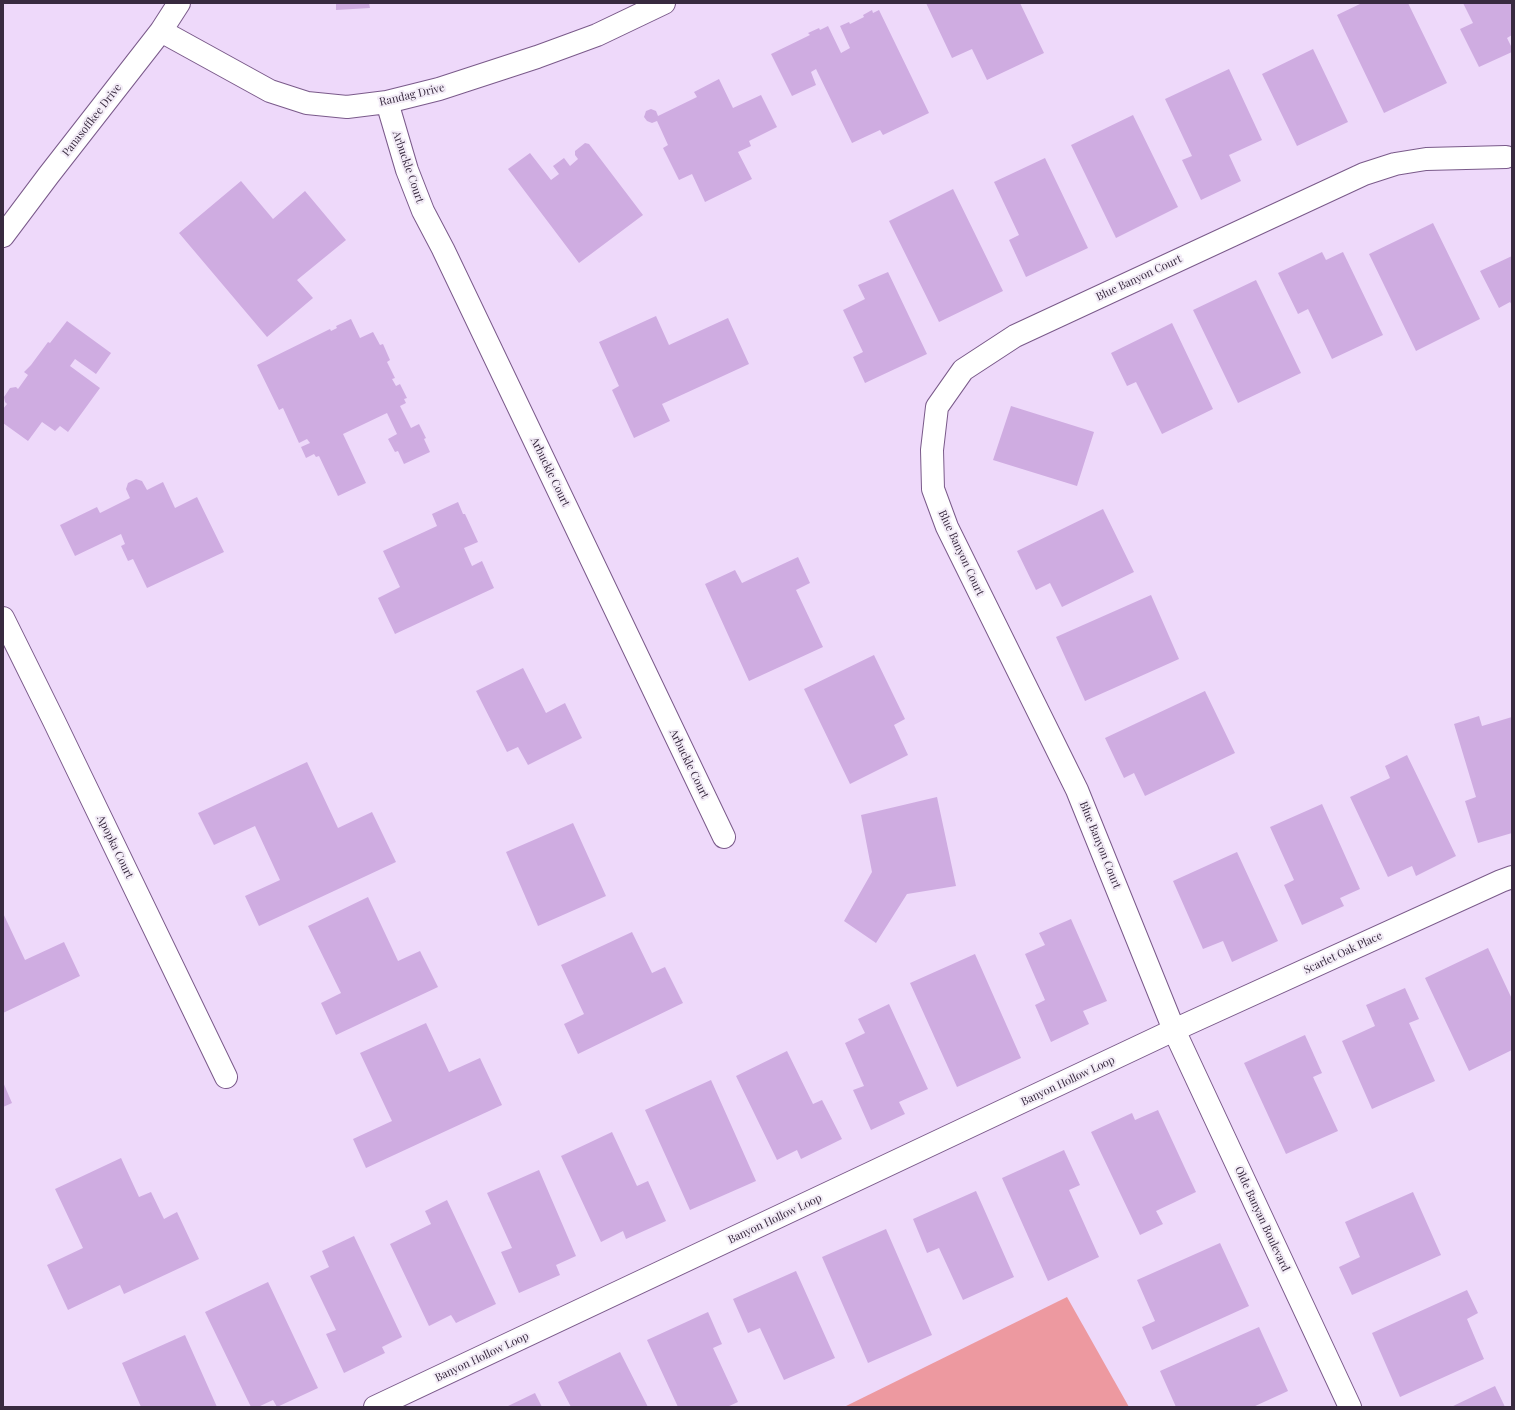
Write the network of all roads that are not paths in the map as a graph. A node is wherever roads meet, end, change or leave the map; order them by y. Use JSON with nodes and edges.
{"nodes":[{"id":1,"x":179,"y":3,"type":"edge"},
{"id":2,"x":664,"y":3,"type":"edge"},
{"id":3,"x":161,"y":31,"type":"junction"},
{"id":4,"x":387,"y":102,"type":"junction"},
{"id":5,"x":1506,"y":156,"type":"dead end"},
{"id":6,"x":3,"y":236,"type":"edge"},
{"id":7,"x":3,"y":618,"type":"edge"},
{"id":8,"x":724,"y":837,"type":"dead end"},
{"id":9,"x":1512,"y":877,"type":"edge"},
{"id":10,"x":1174,"y":1030,"type":"junction"},
{"id":11,"x":226,"y":1077,"type":"dead end"},
{"id":12,"x":375,"y":1407,"type":"edge"},
{"id":13,"x":1350,"y":1407,"type":"edge"}],
"edges":[{"from":1,"to":3,"type":"street","name":"Panasoffkee Drive"},
{"from":2,"to":4,"type":"street","name":"Randag Drive"},
{"from":3,"to":4,"type":"street","name":"Randag Drive"},
{"from":3,"to":6,"type":"street","name":"Panasoffkee Drive"},
{"from":4,"to":8,"type":"street","name":"Arbuckle Court"},
{"from":5,"to":10,"type":"street","name":"Blue Banyon Court"},
{"from":7,"to":11,"type":"street","name":"Apopka Court"},
{"from":9,"to":10,"type":"street","name":"Scarlet Oak Place"},
{"from":10,"to":12,"type":"street","name":"Banyon Hollow Loop"},
{"from":10,"to":13,"type":"street","name":"Olde Banyan Boulevard"}]}
